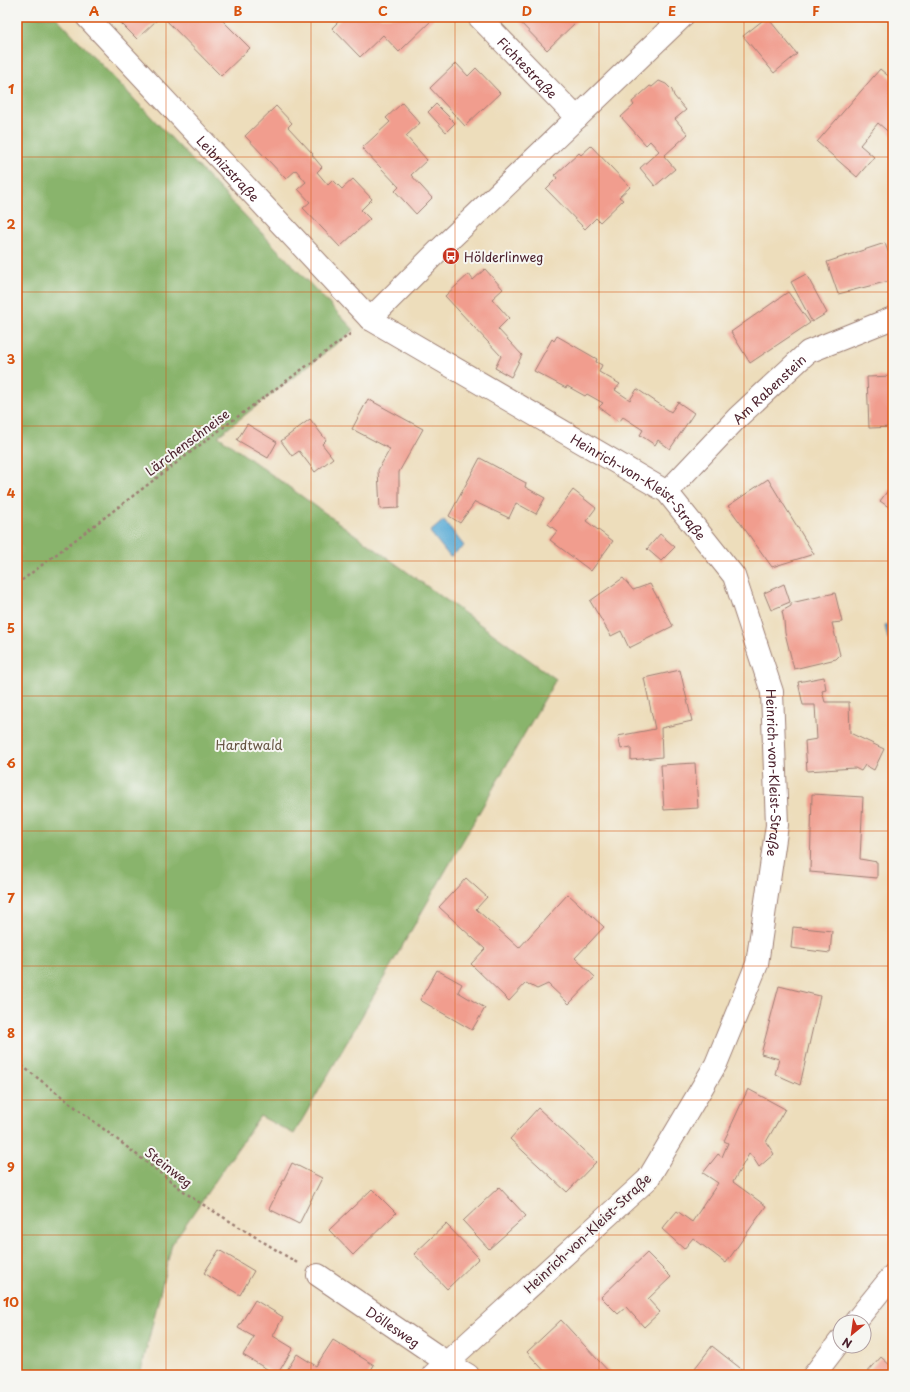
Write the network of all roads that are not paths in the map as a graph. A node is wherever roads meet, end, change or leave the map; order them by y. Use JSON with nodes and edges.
{"nodes":[{"id":1,"x":87,"y":17,"type":"edge"},
{"id":2,"x":479,"y":17,"type":"edge"},
{"id":3,"x":682,"y":17,"type":"edge"},
{"id":4,"x":577,"y":118,"type":"junction"},
{"id":5,"x":893,"y":318,"type":"edge"},
{"id":6,"x":370,"y":319,"type":"junction"},
{"id":7,"x":666,"y":492,"type":"junction"},
{"id":8,"x":318,"y":1275,"type":"road end"},
{"id":9,"x":893,"y":1275,"type":"edge"},
{"id":10,"x":861,"y":1314,"type":"edge"},
{"id":11,"x":832,"y":1351,"type":"edge"},
{"id":12,"x":440,"y":1369,"type":"edge"},
{"id":13,"x":468,"y":1375,"type":"edge"},
{"id":14,"x":814,"y":1375,"type":"edge"}],
"edges":[{"from":1,"to":6,"type":"street","name":"Leibnizstraße"},
{"from":2,"to":4,"type":"street","name":"Fichtestraße"},
{"from":3,"to":4,"type":"street"},
{"from":4,"to":6,"type":"street"},
{"from":5,"to":7,"type":"street","name":"Am Rabenstein"},
{"from":6,"to":7,"type":"street","name":"Heinrich-von-Kleist-Straße"},
{"from":7,"to":12,"type":"street","name":"Heinrich-von-Kleist-Straße"},
{"from":8,"to":12,"type":"street","name":"Döllesweg"},
{"from":9,"to":10,"type":"street"},
{"from":11,"to":14,"type":"street"},
{"from":12,"to":13,"type":"street","name":"Döllesweg"}]}
